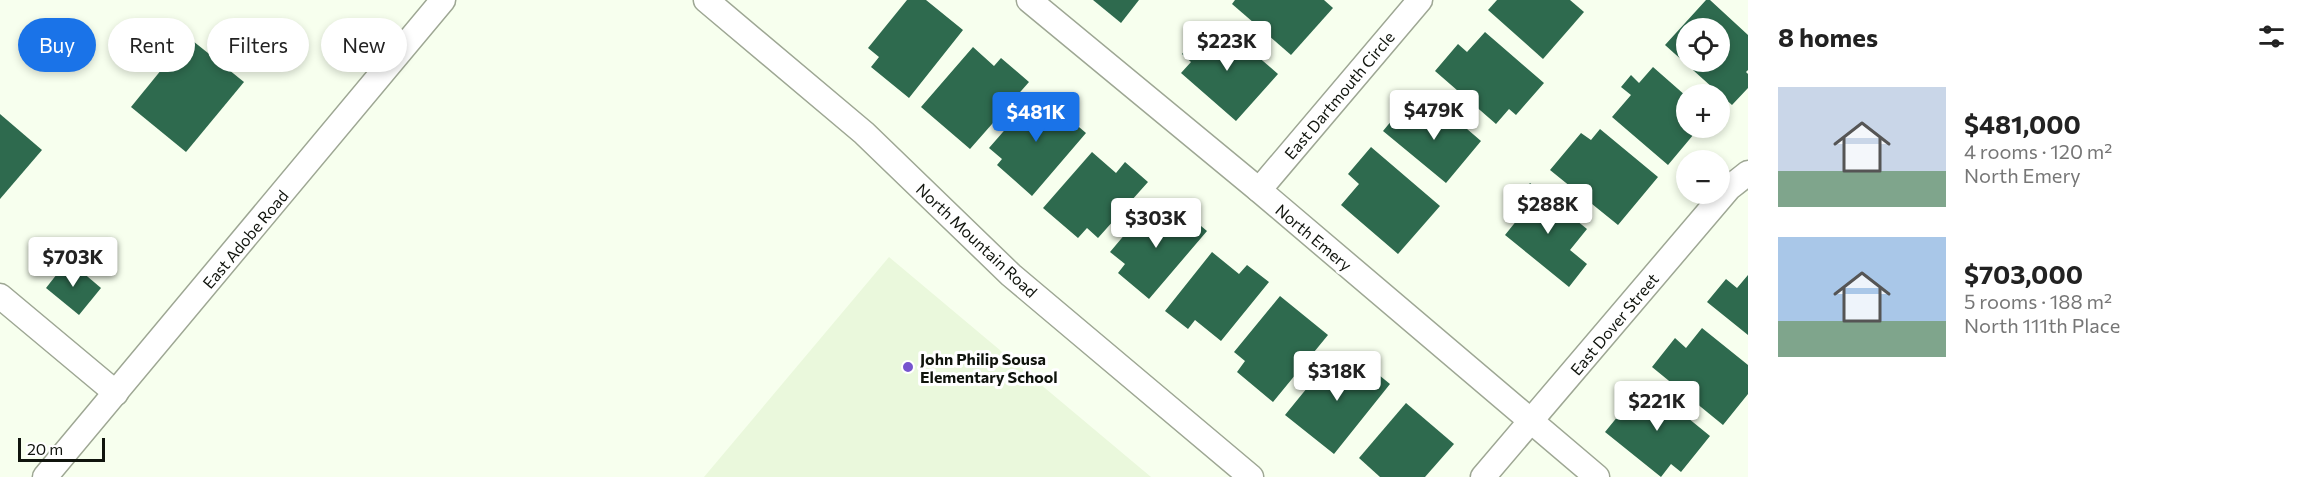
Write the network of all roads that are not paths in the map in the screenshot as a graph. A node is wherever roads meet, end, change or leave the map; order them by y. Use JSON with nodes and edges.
{"nodes":[{"id":1,"x":443,"y":0,"type":"edge"},
{"id":2,"x":706,"y":0,"type":"edge"},
{"id":3,"x":1029,"y":0,"type":"edge"},
{"id":4,"x":1420,"y":0,"type":"edge"},
{"id":5,"x":1748,"y":173,"type":"edge"},
{"id":6,"x":1259,"y":190,"type":"junction"},
{"id":7,"x":0,"y":296,"type":"edge"},
{"id":8,"x":116,"y":393,"type":"junction"},
{"id":9,"x":1532,"y":422,"type":"junction"},
{"id":10,"x":45,"y":477,"type":"edge"},
{"id":11,"x":1251,"y":477,"type":"edge"},
{"id":12,"x":1483,"y":477,"type":"edge"},
{"id":13,"x":1597,"y":477,"type":"edge"}],
"edges":[{"from":1,"to":8,"type":"street","name":"East Adobe Road"},
{"from":2,"to":11,"type":"street","name":"North Mountain Road"},
{"from":3,"to":6,"type":"street","name":"North Emery"},
{"from":4,"to":6,"type":"street","name":"East Dartmouth Circle"},
{"from":5,"to":9,"type":"street","name":"East Dover Street"},
{"from":6,"to":9,"type":"street","name":"North Emery"},
{"from":7,"to":8,"type":"street"},
{"from":8,"to":10,"type":"street","name":"East Adobe Road"},
{"from":9,"to":12,"type":"street","name":"East Dover Street"},
{"from":9,"to":13,"type":"street","name":"North Emery"}]}
